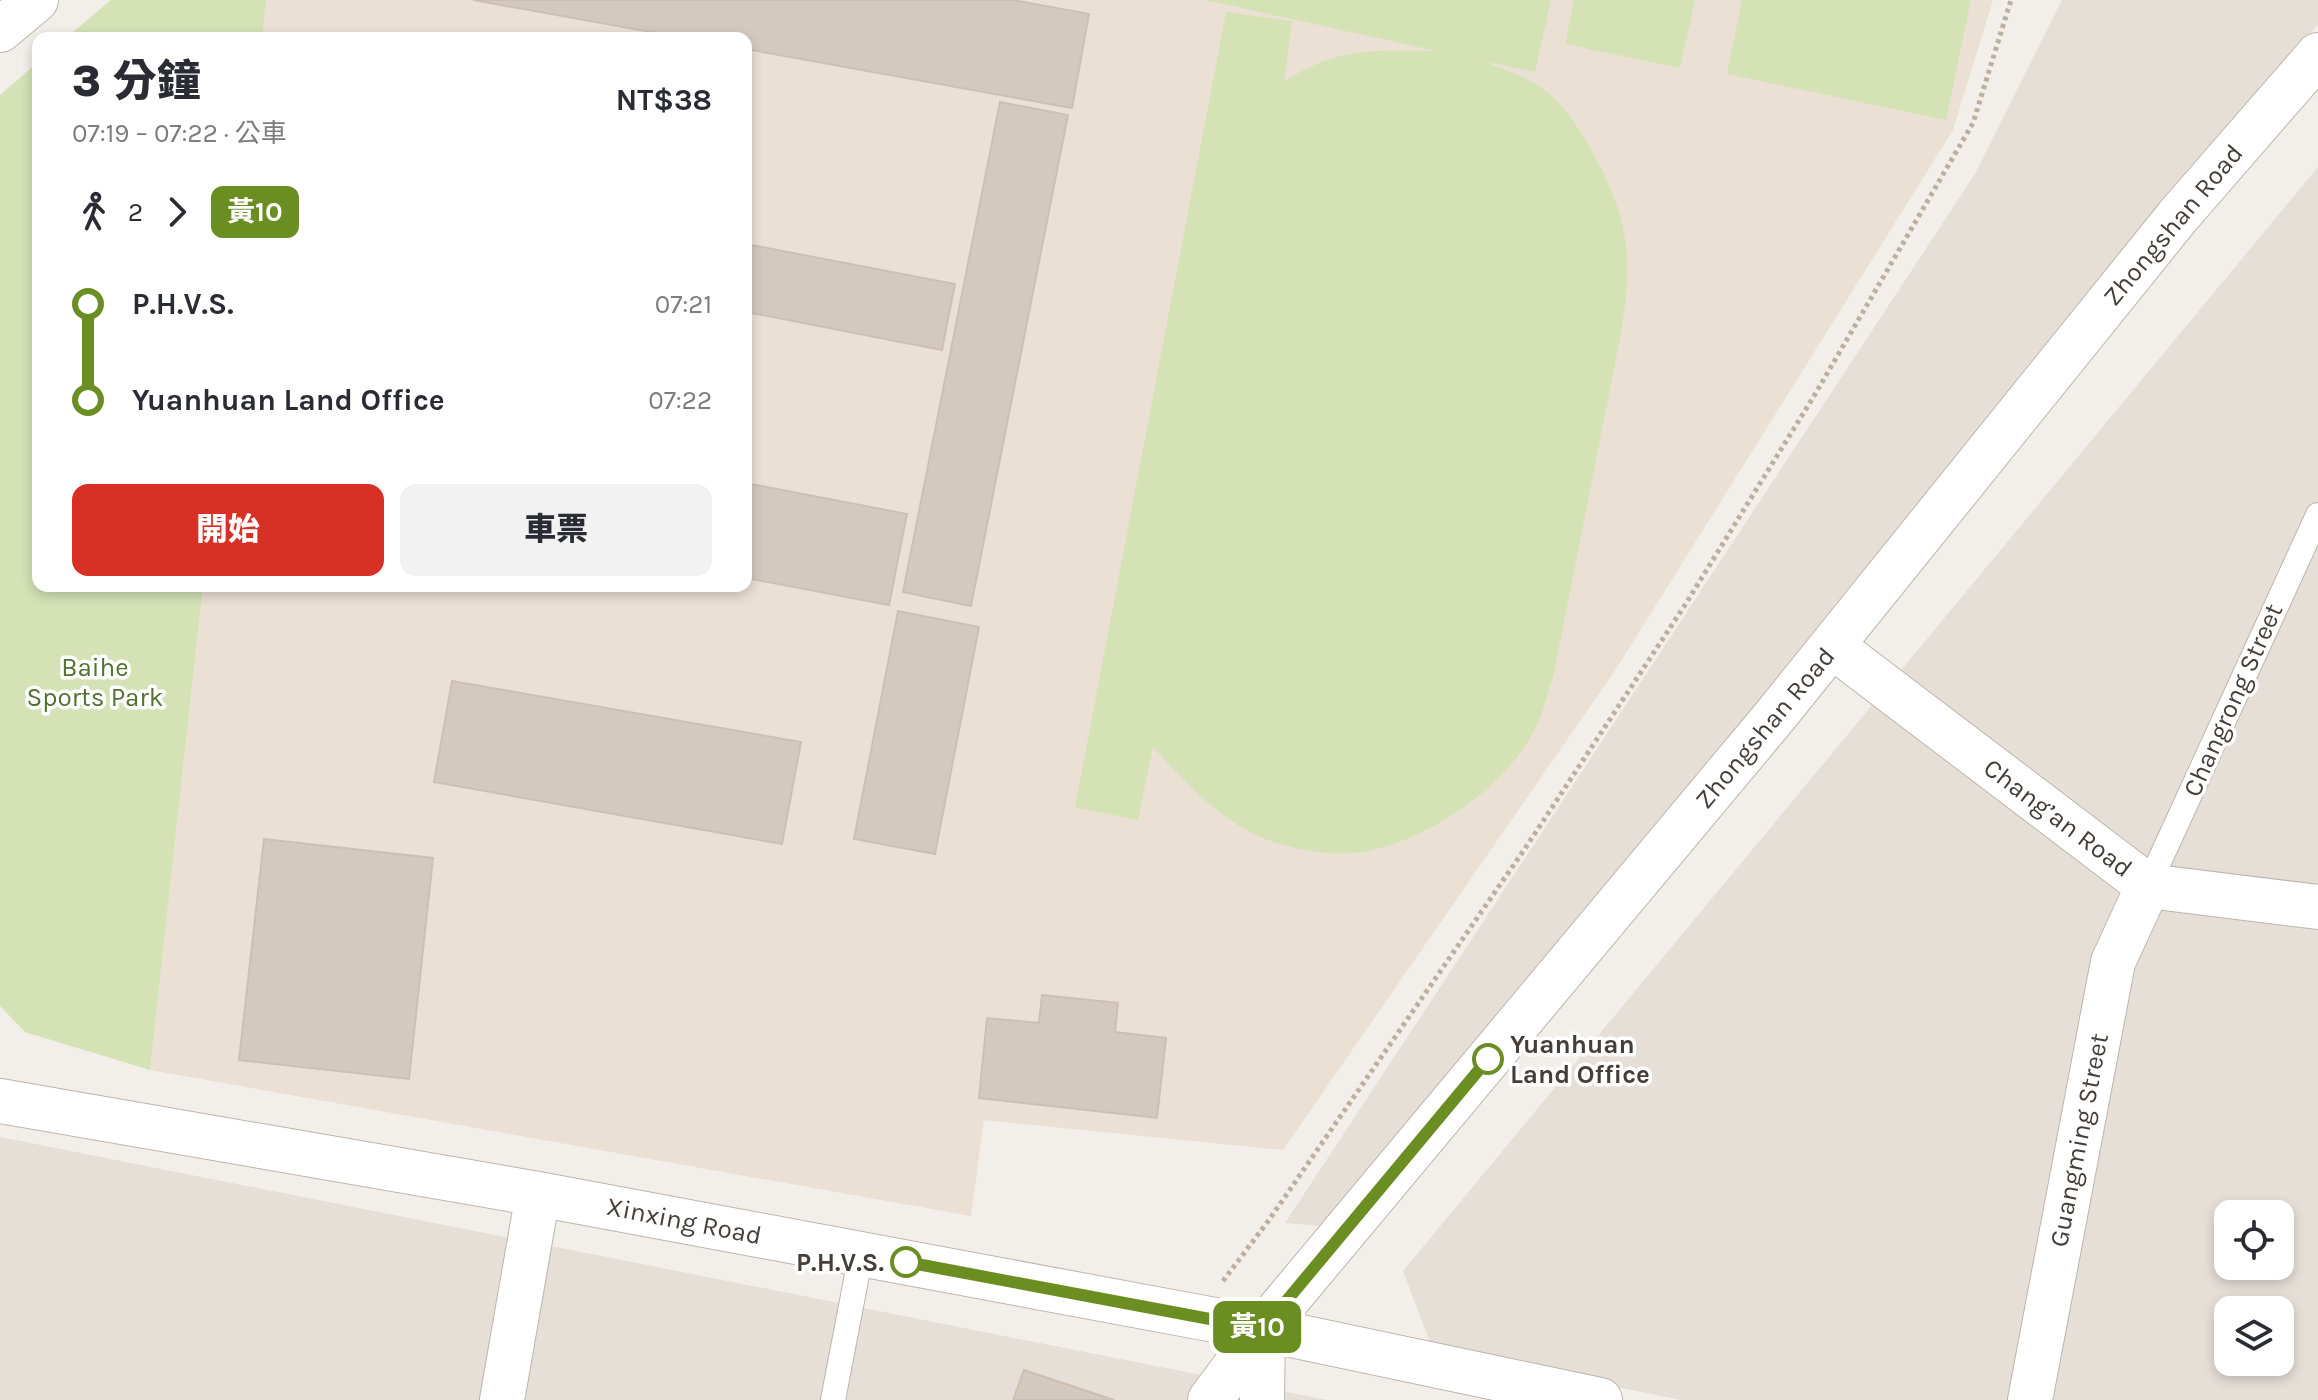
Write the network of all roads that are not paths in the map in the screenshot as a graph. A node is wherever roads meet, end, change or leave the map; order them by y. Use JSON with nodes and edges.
{"nodes":[{"id":1,"x":36,"y":0,"type":"edge"},
{"id":2,"x":0,"y":30,"type":"edge"},
{"id":3,"x":2318,"y":55,"type":"edge"},
{"id":4,"x":2318,"y":515,"type":"edge"},
{"id":5,"x":1832,"y":646,"type":"junction"},
{"id":6,"x":2148,"y":886,"type":"junction"},
{"id":7,"x":2318,"y":907,"type":"edge"},
{"id":8,"x":0,"y":1101,"type":"edge"},
{"id":9,"x":538,"y":1194,"type":"junction"},
{"id":10,"x":861,"y":1254,"type":"junction"},
{"id":11,"x":1263,"y":1329,"type":"junction"},
{"id":12,"x":502,"y":1400,"type":"edge"},
{"id":13,"x":833,"y":1400,"type":"edge"},
{"id":14,"x":1210,"y":1400,"type":"edge"},
{"id":15,"x":1262,"y":1400,"type":"edge"},
{"id":16,"x":1600,"y":1400,"type":"edge"},
{"id":17,"x":2030,"y":1400,"type":"edge"}],
"edges":[{"from":1,"to":2,"type":"street"},
{"from":3,"to":5,"type":"street","name":"Zhongshan Road"},
{"from":4,"to":6,"type":"lane","name":"Changrong Street"},
{"from":5,"to":6,"type":"street","name":"Chang’an Road"},
{"from":5,"to":11,"type":"street","name":"Zhongshan Road"},
{"from":6,"to":7,"type":"street","name":"Chang’an Road"},
{"from":6,"to":17,"type":"street","name":"Guangming Street"},
{"from":8,"to":9,"type":"street","name":"Xinxing Road"},
{"from":9,"to":10,"type":"street","name":"Xinxing Road"},
{"from":9,"to":12,"type":"street"},
{"from":10,"to":11,"type":"street","name":"Xinxing Road"},
{"from":10,"to":13,"type":"lane"},
{"from":11,"to":14,"type":"street","name":"Zhongshan Road"},
{"from":11,"to":15,"type":"street"},
{"from":11,"to":16,"type":"street","name":"Xinxing Road"}]}
